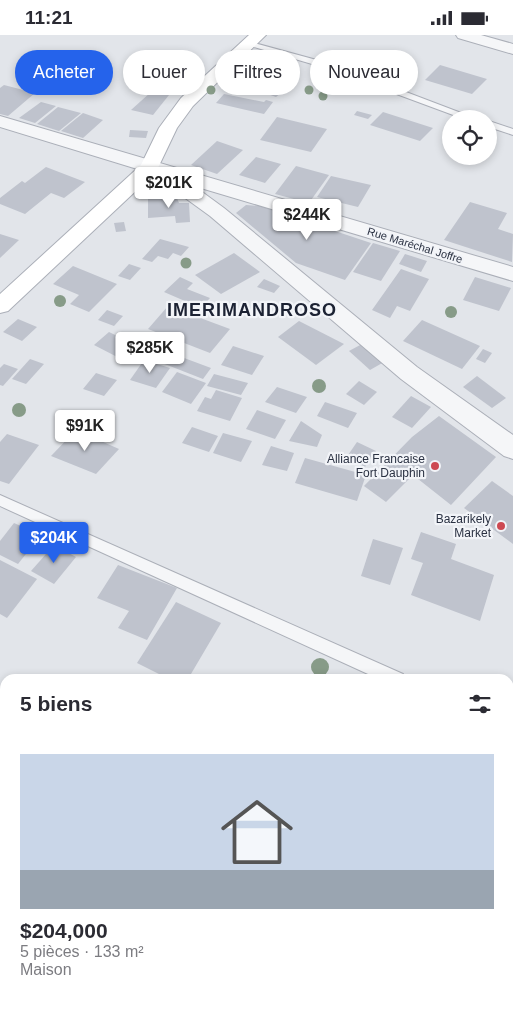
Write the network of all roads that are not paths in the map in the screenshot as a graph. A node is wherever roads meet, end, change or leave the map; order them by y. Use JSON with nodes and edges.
{"nodes":[{"id":1,"x":464,"y":35,"type":"edge"},
{"id":2,"x":254,"y":39,"type":"edge"},
{"id":3,"x":513,"y":49,"type":"edge"},
{"id":4,"x":449,"y":110,"type":"edge"},
{"id":5,"x":0,"y":121,"type":"edge"},
{"id":6,"x":497,"y":127,"type":"edge"},
{"id":7,"x":513,"y":132,"type":"edge"},
{"id":8,"x":149,"y":168,"type":"junction"},
{"id":9,"x":513,"y":274,"type":"edge"},
{"id":10,"x":0,"y":306,"type":"edge"},
{"id":11,"x":513,"y":449,"type":"edge"},
{"id":12,"x":0,"y":500,"type":"edge"},
{"id":13,"x":386,"y":674,"type":"edge"}],
"edges":[{"from":1,"to":3,"type":"street"},
{"from":2,"to":4,"type":"lane"},
{"from":2,"to":8,"type":"main road"},
{"from":5,"to":8,"type":"street","name":"Rue Maréchal Joffre"},
{"from":6,"to":7,"type":"lane"},
{"from":8,"to":9,"type":"street","name":"Rue Maréchal Joffre"},
{"from":8,"to":10,"type":"main road"},
{"from":8,"to":11,"type":"street"},
{"from":12,"to":13,"type":"lane"}]}
